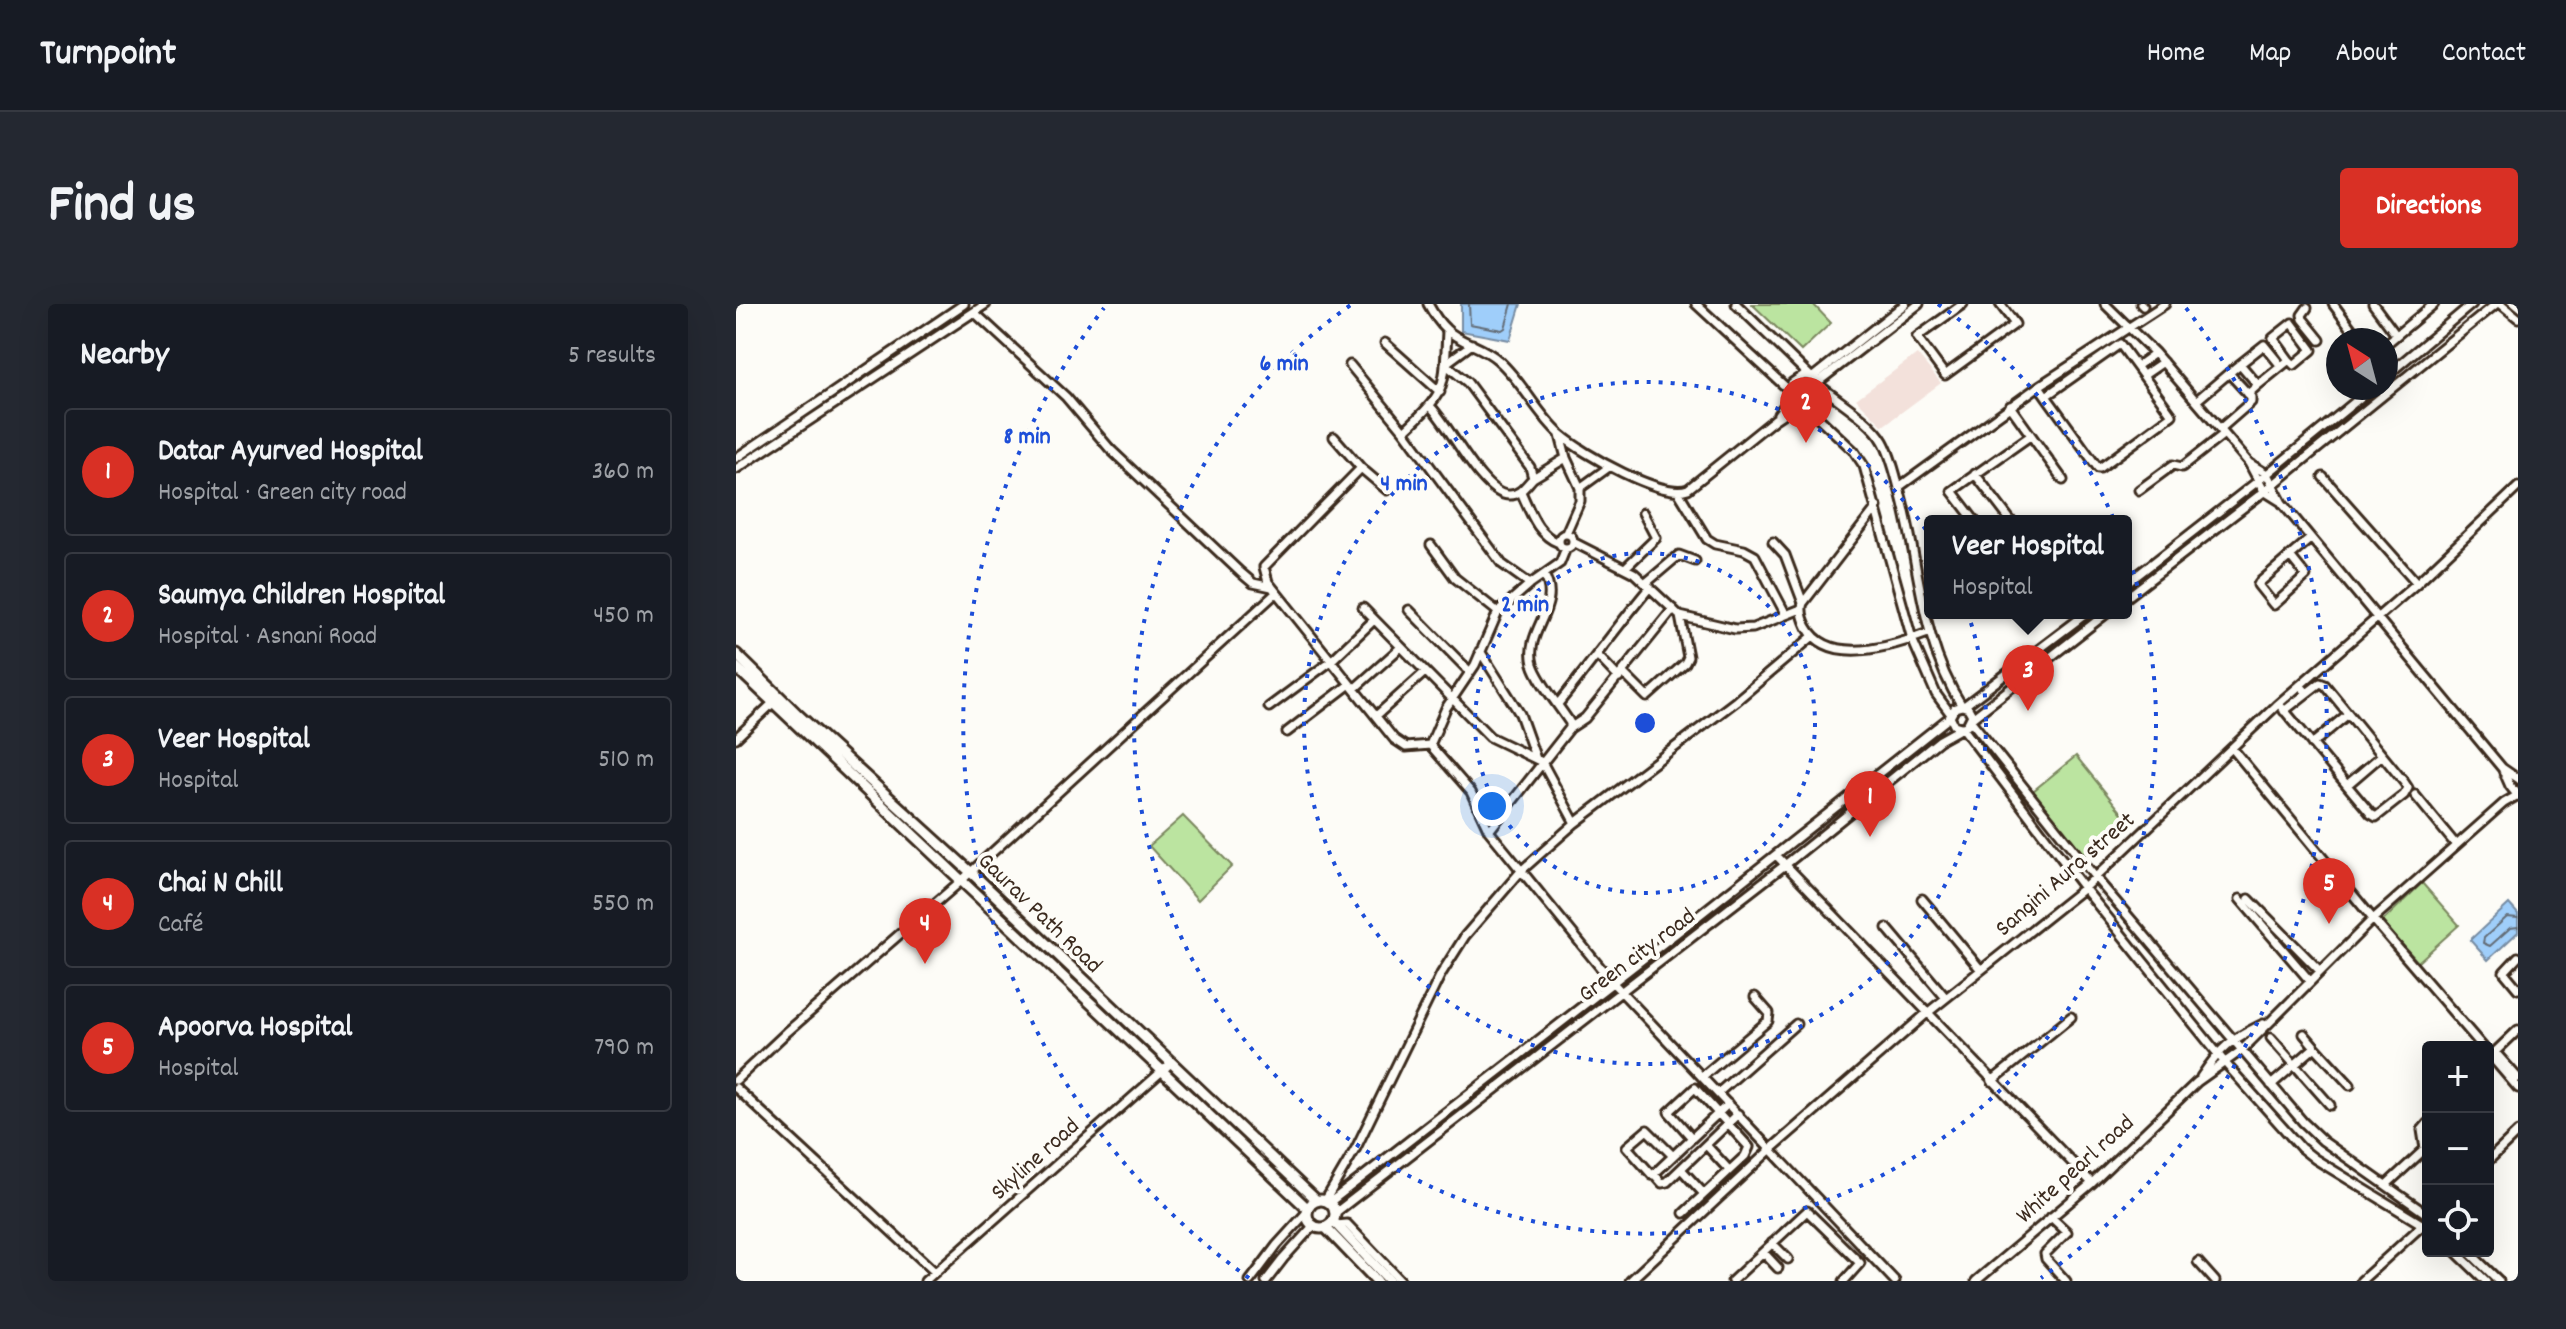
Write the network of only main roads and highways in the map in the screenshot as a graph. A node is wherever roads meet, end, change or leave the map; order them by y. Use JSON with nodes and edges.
{"nodes":[{"id":1,"x":736,"y":654,"type":"edge"},
{"id":2,"x":736,"y":667,"type":"edge"},
{"id":3,"x":776,"y":699,"type":"junction"},
{"id":4,"x":1323,"y":1202,"type":"junction"},
{"id":5,"x":1307,"y":1211,"type":"junction"},
{"id":6,"x":1332,"y":1222,"type":"junction"},
{"id":7,"x":1377,"y":1281,"type":"edge"},
{"id":8,"x":1390,"y":1281,"type":"edge"}],
"edges":[{"from":1,"to":3,"type":"main road","name":"Gaurav Path Road"},
{"from":2,"to":3,"type":"main road","name":"Gaurav Path Road"},
{"from":3,"to":4,"type":"main road","name":"Gaurav Path Road"},
{"from":3,"to":5,"type":"main road","name":"Gaurav Path Road"},
{"from":4,"to":5,"type":"main road"},
{"from":4,"to":6,"type":"main road","name":"Gaurav Path Road"},
{"from":5,"to":6,"type":"main road"},
{"from":6,"to":7,"type":"main road"},
{"from":6,"to":8,"type":"main road"}]}
